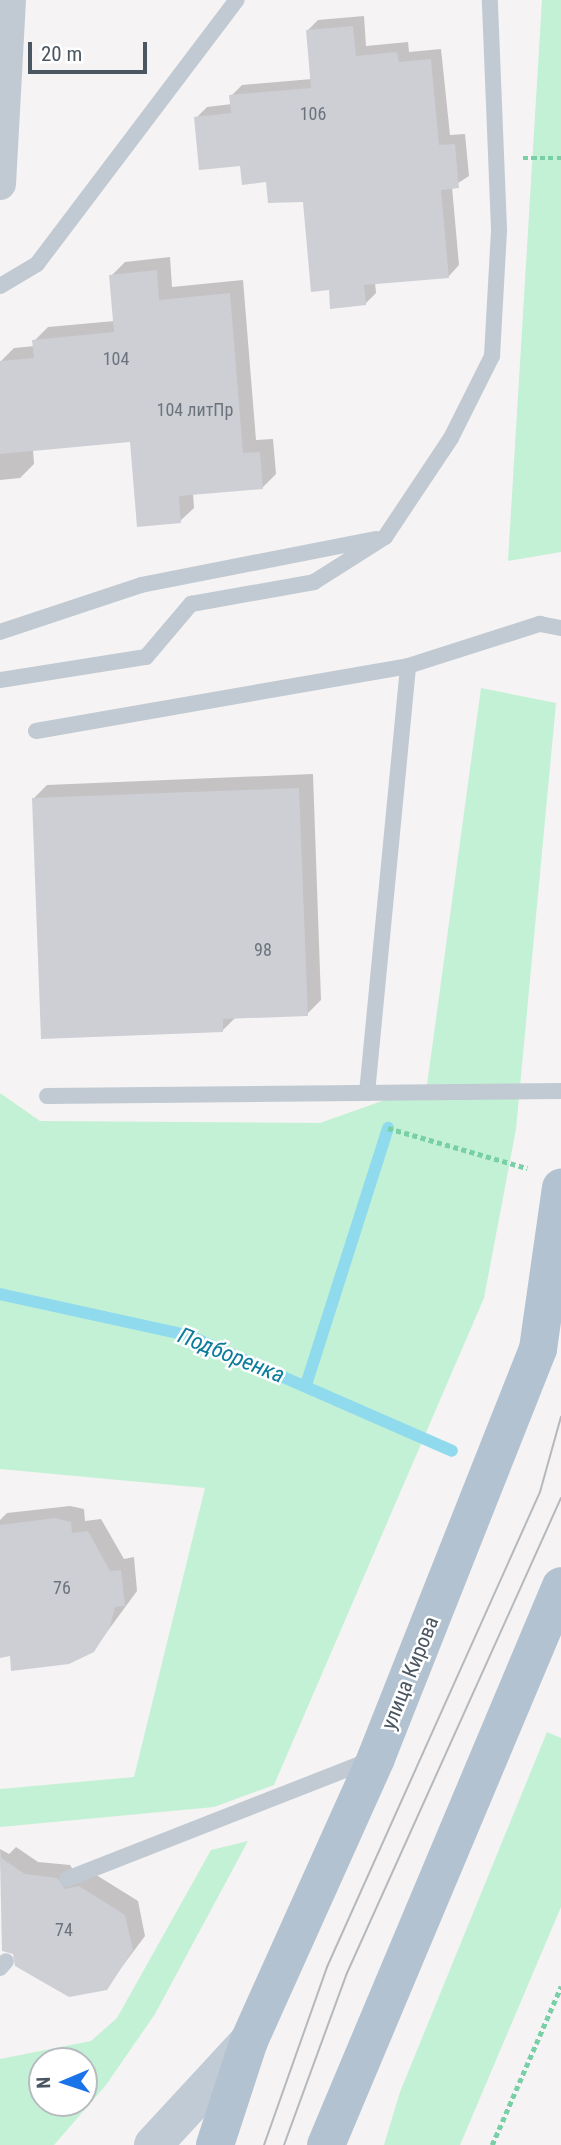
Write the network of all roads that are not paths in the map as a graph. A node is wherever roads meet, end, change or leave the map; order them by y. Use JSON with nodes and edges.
{"nodes":[{"id":1,"x":10,"y":0,"type":"edge"},
{"id":2,"x":237,"y":0,"type":"edge"},
{"id":3,"x":490,"y":0,"type":"edge"},
{"id":4,"x":0,"y":184,"type":"edge"},
{"id":5,"x":0,"y":286,"type":"edge"},
{"id":6,"x":385,"y":537,"type":"junction"},
{"id":7,"x":561,"y":628,"type":"edge"},
{"id":8,"x":0,"y":632,"type":"edge"},
{"id":9,"x":408,"y":666,"type":"junction"},
{"id":10,"x":0,"y":680,"type":"edge"},
{"id":11,"x":36,"y":731,"type":"dead end"},
{"id":12,"x":561,"y":1091,"type":"edge"},
{"id":13,"x":367,"y":1093,"type":"junction"},
{"id":14,"x":47,"y":1096,"type":"dead end"},
{"id":15,"x":550,"y":1180,"type":"edge"},
{"id":16,"x":561,"y":1586,"type":"edge"},
{"id":17,"x":376,"y":1758,"type":"junction"},
{"id":18,"x":67,"y":1879,"type":"dead end"},
{"id":19,"x":249,"y":2041,"type":"junction"},
{"id":20,"x":153,"y":2145,"type":"edge"},
{"id":21,"x":215,"y":2145,"type":"edge"},
{"id":22,"x":326,"y":2145,"type":"edge"}],
"edges":[{"from":1,"to":4,"type":"street"},
{"from":2,"to":5,"type":"lane"},
{"from":3,"to":6,"type":"lane"},
{"from":6,"to":8,"type":"lane"},
{"from":6,"to":10,"type":"lane"},
{"from":7,"to":9,"type":"lane"},
{"from":9,"to":11,"type":"lane"},
{"from":9,"to":13,"type":"lane"},
{"from":12,"to":13,"type":"lane"},
{"from":13,"to":14,"type":"lane"},
{"from":15,"to":17,"type":"main road","name":"улица Кирова"},
{"from":16,"to":22,"type":"main road"},
{"from":17,"to":18,"type":"lane"},
{"from":17,"to":19,"type":"main road","name":"улица Кирова"},
{"from":19,"to":20,"type":"street"},
{"from":19,"to":21,"type":"main road","name":"улица Кирова"}]}
